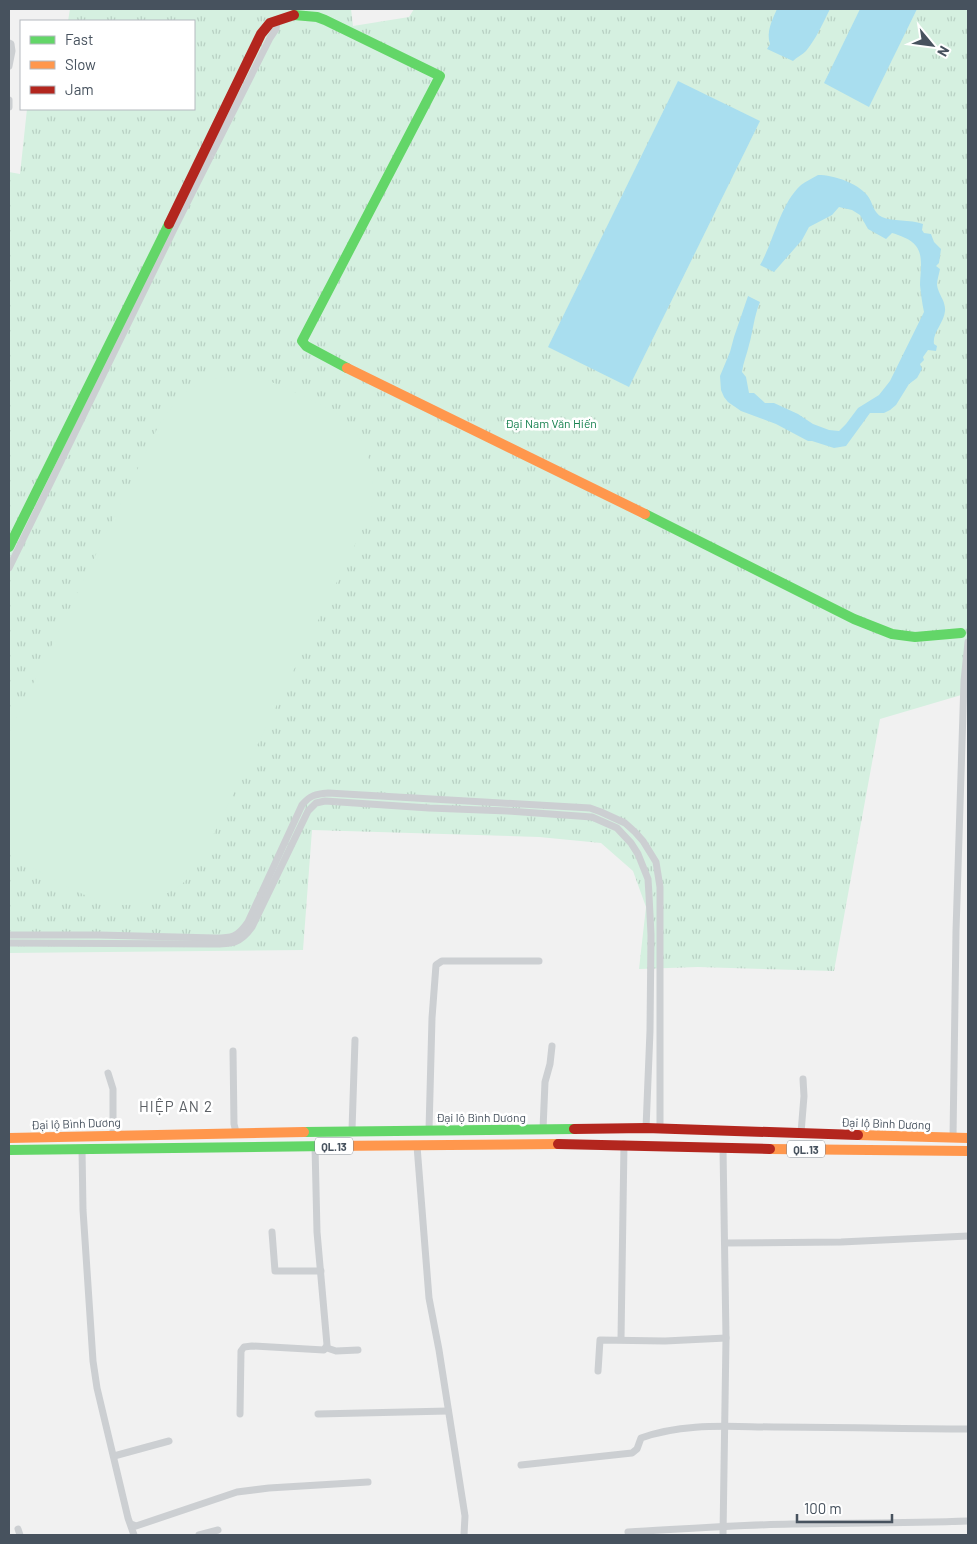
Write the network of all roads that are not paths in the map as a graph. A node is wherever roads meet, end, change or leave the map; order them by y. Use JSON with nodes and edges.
{"nodes":[{"id":1,"x":277,"y":21,"type":"junction"},
{"id":2,"x":9,"y":43,"type":"edge"},
{"id":3,"x":9,"y":66,"type":"edge"},
{"id":4,"x":9,"y":100,"type":"edge"},
{"id":5,"x":9,"y":107,"type":"edge"},
{"id":6,"x":9,"y":546,"type":"edge"},
{"id":7,"x":9,"y":568,"type":"edge"},
{"id":8,"x":961,"y":633,"type":"dead end"},
{"id":9,"x":968,"y":642,"type":"edge"},
{"id":10,"x":9,"y":935,"type":"edge"},
{"id":11,"x":9,"y":943,"type":"edge"},
{"id":12,"x":539,"y":961,"type":"dead end"},
{"id":13,"x":355,"y":1040,"type":"dead end"},
{"id":14,"x":552,"y":1046,"type":"dead end"},
{"id":15,"x":233,"y":1051,"type":"dead end"},
{"id":16,"x":108,"y":1073,"type":"dead end"},
{"id":17,"x":802,"y":1079,"type":"dead end"},
{"id":18,"x":646,"y":1115,"type":"junction"},
{"id":19,"x":660,"y":1115,"type":"junction"},
{"id":20,"x":646,"y":1128,"type":"junction"},
{"id":21,"x":660,"y":1128,"type":"junction"},
{"id":22,"x":543,"y":1129,"type":"junction"},
{"id":23,"x":352,"y":1130,"type":"junction"},
{"id":24,"x":429,"y":1130,"type":"junction"},
{"id":25,"x":236,"y":1132,"type":"junction"},
{"id":26,"x":800,"y":1133,"type":"junction"},
{"id":27,"x":113,"y":1135,"type":"junction"},
{"id":28,"x":9,"y":1138,"type":"edge"},
{"id":29,"x":953,"y":1138,"type":"junction"},
{"id":30,"x":968,"y":1138,"type":"edge"},
{"id":31,"x":624,"y":1144,"type":"junction"},
{"id":32,"x":646,"y":1145,"type":"junction"},
{"id":33,"x":659,"y":1145,"type":"junction"},
{"id":34,"x":315,"y":1146,"type":"junction"},
{"id":35,"x":417,"y":1146,"type":"junction"},
{"id":36,"x":722,"y":1148,"type":"junction"},
{"id":37,"x":82,"y":1149,"type":"junction"},
{"id":38,"x":9,"y":1150,"type":"edge"},
{"id":39,"x":953,"y":1151,"type":"junction"},
{"id":40,"x":968,"y":1151,"type":"edge"},
{"id":41,"x":272,"y":1232,"type":"dead end"},
{"id":42,"x":968,"y":1236,"type":"edge"},
{"id":43,"x":724,"y":1243,"type":"junction"},
{"id":44,"x":321,"y":1271,"type":"junction"},
{"id":45,"x":726,"y":1338,"type":"junction"},
{"id":46,"x":621,"y":1339,"type":"junction"},
{"id":47,"x":326,"y":1348,"type":"junction"},
{"id":48,"x":358,"y":1350,"type":"dead end"},
{"id":49,"x":598,"y":1371,"type":"dead end"},
{"id":50,"x":448,"y":1411,"type":"junction"},
{"id":51,"x":240,"y":1414,"type":"dead end"},
{"id":52,"x":318,"y":1414,"type":"dead end"},
{"id":53,"x":725,"y":1426,"type":"junction"},
{"id":54,"x":968,"y":1429,"type":"edge"},
{"id":55,"x":169,"y":1441,"type":"dead end"},
{"id":56,"x":114,"y":1456,"type":"junction"},
{"id":57,"x":521,"y":1465,"type":"dead end"},
{"id":58,"x":368,"y":1482,"type":"dead end"},
{"id":59,"x":968,"y":1521,"type":"edge"},
{"id":60,"x":131,"y":1524,"type":"junction"},
{"id":61,"x":723,"y":1527,"type":"junction"},
{"id":62,"x":218,"y":1530,"type":"dead end"},
{"id":63,"x":628,"y":1532,"type":"dead end"},
{"id":64,"x":134,"y":1535,"type":"edge"},
{"id":65,"x":199,"y":1535,"type":"edge"},
{"id":66,"x":464,"y":1535,"type":"edge"},
{"id":67,"x":723,"y":1535,"type":"edge"}],
"edges":[{"from":1,"to":6,"type":"main road"},
{"from":1,"to":7,"type":"street"},
{"from":1,"to":8,"type":"main road"},
{"from":2,"to":3,"type":"street"},
{"from":4,"to":5,"type":"street"},
{"from":9,"to":29,"type":"street"},
{"from":10,"to":19,"type":"street"},
{"from":11,"to":18,"type":"street"},
{"from":12,"to":24,"type":"street"},
{"from":13,"to":23,"type":"street"},
{"from":14,"to":22,"type":"street"},
{"from":15,"to":25,"type":"street"},
{"from":16,"to":27,"type":"street"},
{"from":17,"to":26,"type":"street"},
{"from":18,"to":19,"type":"street"},
{"from":18,"to":20,"type":"street"},
{"from":19,"to":21,"type":"street"},
{"from":20,"to":21,"type":"main road","name":"Đại lộ Bình Dương","number":"QL.13"},
{"from":20,"to":22,"type":"main road","name":"Đại lộ Bình Dương","number":"QL.13"},
{"from":20,"to":32,"type":"main road"},
{"from":21,"to":26,"type":"main road","name":"Đại lộ Bình Dương","number":"QL.13"},
{"from":21,"to":33,"type":"main road"},
{"from":22,"to":24,"type":"main road","name":"Đại lộ Bình Dương","number":"QL.13"},
{"from":23,"to":24,"type":"main road","name":"Đại lộ Bình Dương","number":"QL.13"},
{"from":23,"to":25,"type":"main road","name":"Đại lộ Bình Dương","number":"QL.13"},
{"from":25,"to":27,"type":"main road","name":"Đại lộ Bình Dương","number":"QL.13"},
{"from":26,"to":29,"type":"main road","name":"Đại lộ Bình Dương","number":"QL.13"},
{"from":27,"to":28,"type":"main road","name":"Đại lộ Bình Dương","number":"QL.13"},
{"from":29,"to":30,"type":"main road","number":"QL.13"},
{"from":29,"to":39,"type":"main road"},
{"from":31,"to":32,"type":"main road","name":"Đại lộ Bình Dương","number":"QL.13"},
{"from":31,"to":35,"type":"main road","name":"Đại lộ Bình Dương","number":"QL.13"},
{"from":31,"to":46,"type":"street"},
{"from":32,"to":33,"type":"main road","name":"Đại lộ Bình Dương","number":"QL.13"},
{"from":33,"to":36,"type":"main road","name":"Đại lộ Bình Dương","number":"QL.13"},
{"from":34,"to":35,"type":"main road","name":"Đại lộ Bình Dương","number":"QL.13"},
{"from":34,"to":37,"type":"main road","name":"Đại lộ Bình Dương","number":"QL.13"},
{"from":34,"to":44,"type":"street"},
{"from":35,"to":50,"type":"street"},
{"from":36,"to":39,"type":"main road","name":"Đại lộ Bình Dương","number":"QL.13"},
{"from":36,"to":43,"type":"street"},
{"from":37,"to":38,"type":"main road","name":"Đại lộ Bình Dương","number":"QL.13"},
{"from":37,"to":56,"type":"street"},
{"from":39,"to":40,"type":"main road","number":"QL.13"},
{"from":41,"to":44,"type":"street"},
{"from":42,"to":43,"type":"street"},
{"from":43,"to":45,"type":"street"},
{"from":44,"to":47,"type":"street"},
{"from":45,"to":46,"type":"street"},
{"from":45,"to":53,"type":"street"},
{"from":46,"to":49,"type":"street"},
{"from":47,"to":48,"type":"street"},
{"from":47,"to":51,"type":"street"},
{"from":50,"to":52,"type":"street"},
{"from":50,"to":66,"type":"street"},
{"from":53,"to":54,"type":"street"},
{"from":53,"to":57,"type":"street"},
{"from":53,"to":61,"type":"street"},
{"from":55,"to":56,"type":"street"},
{"from":56,"to":60,"type":"street"},
{"from":58,"to":60,"type":"street"},
{"from":59,"to":61,"type":"street"},
{"from":60,"to":64,"type":"street"},
{"from":61,"to":63,"type":"street"},
{"from":61,"to":67,"type":"street"},
{"from":62,"to":65,"type":"street"}]}
